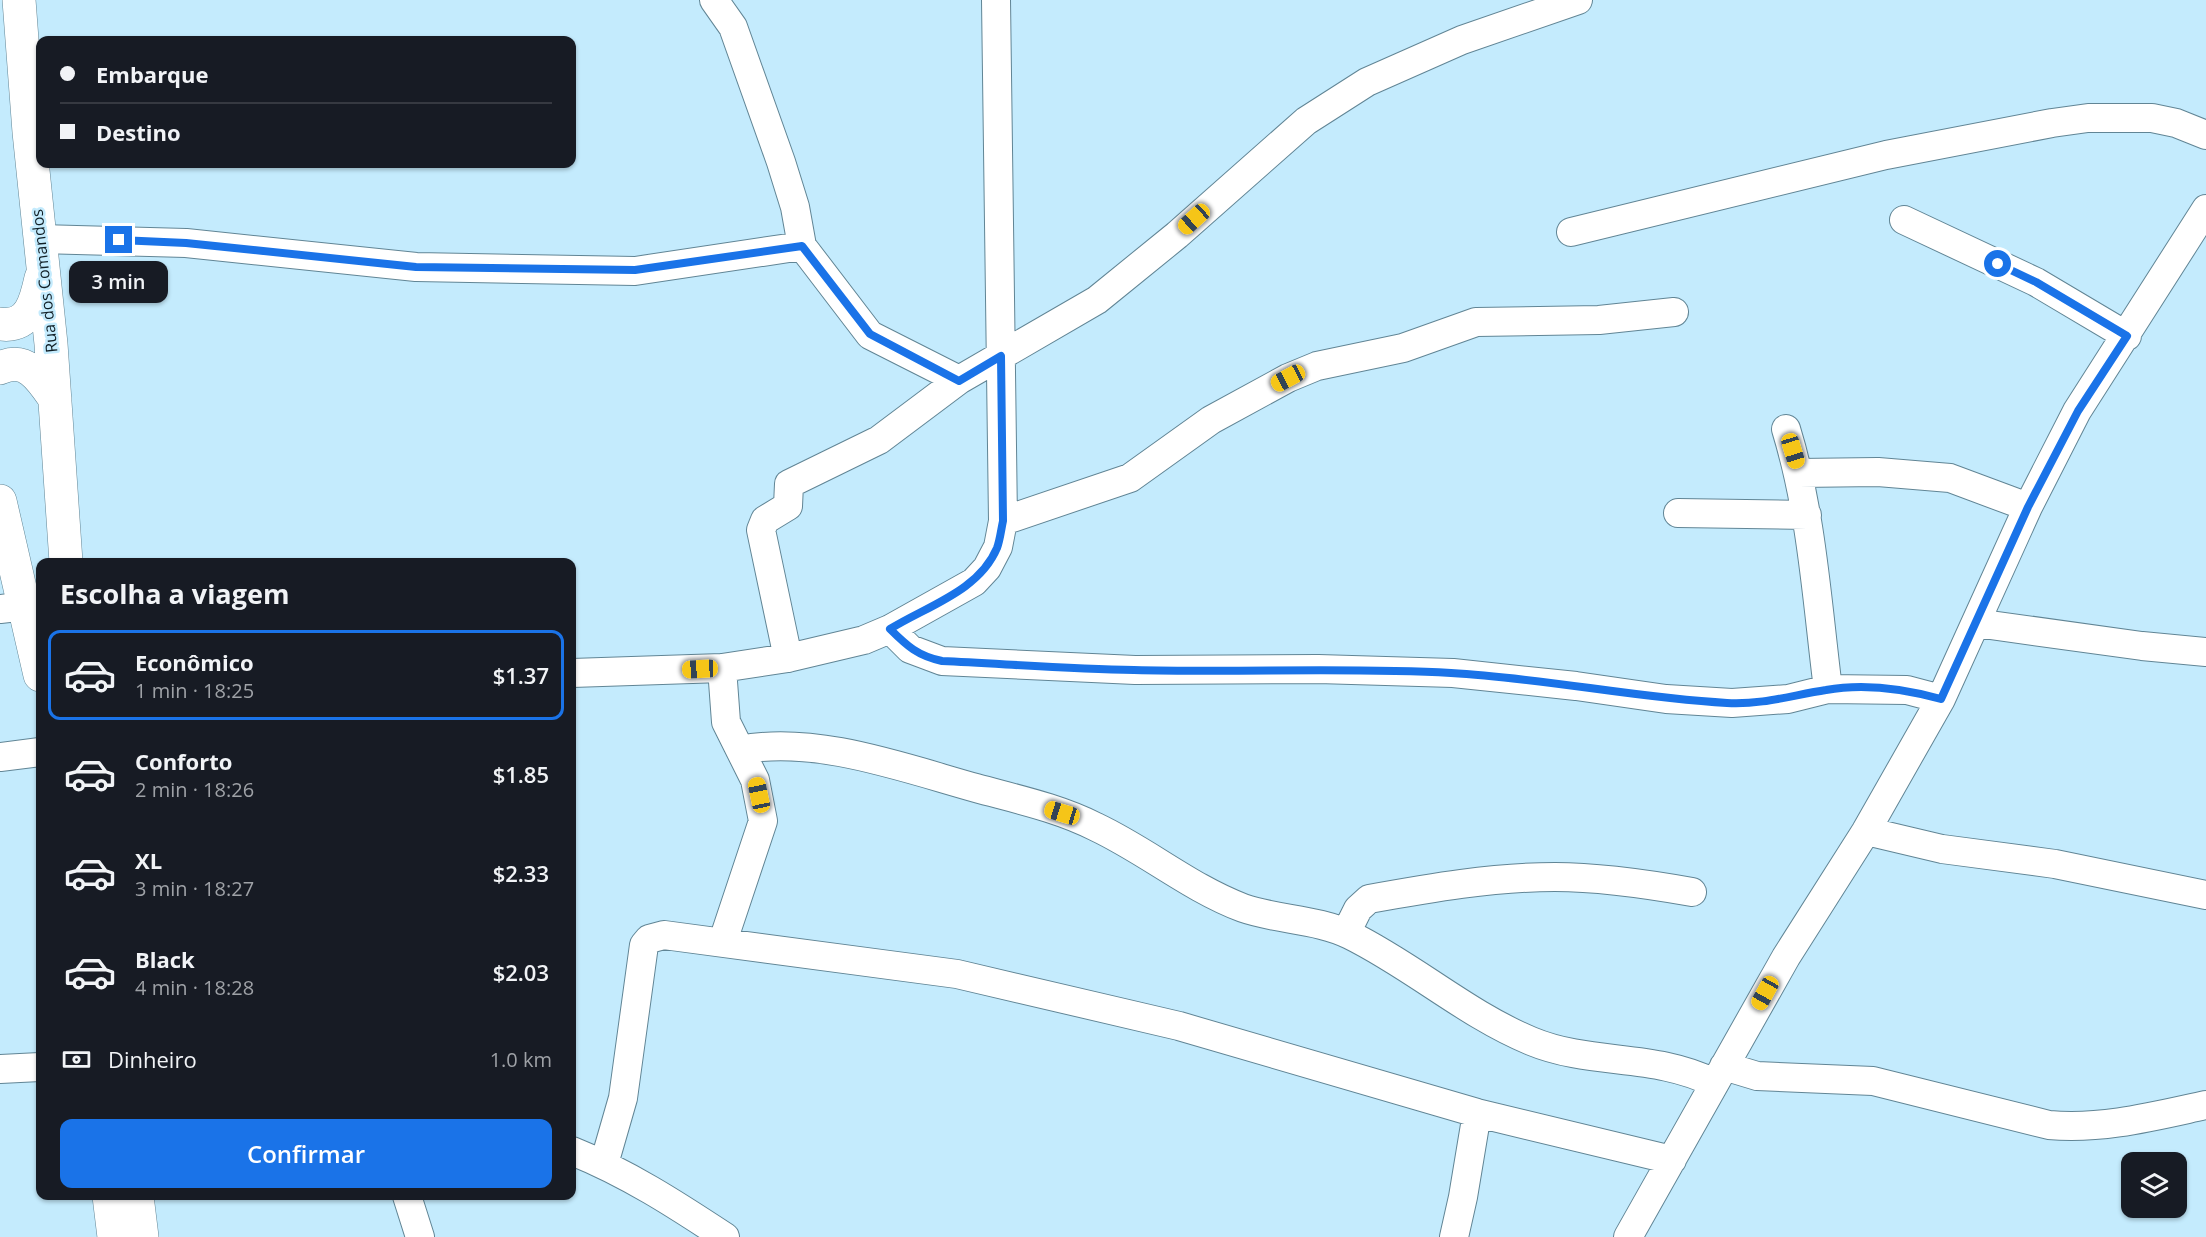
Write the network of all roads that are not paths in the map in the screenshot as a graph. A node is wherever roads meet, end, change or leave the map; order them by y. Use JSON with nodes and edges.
{"nodes":[{"id":1,"x":19,"y":0,"type":"edge"},
{"id":2,"x":714,"y":0,"type":"edge"},
{"id":3,"x":996,"y":0,"type":"edge"},
{"id":4,"x":1578,"y":0,"type":"edge"},
{"id":5,"x":2206,"y":135,"type":"edge"},
{"id":6,"x":2205,"y":214,"type":"edge"},
{"id":7,"x":1904,"y":220,"type":"dead end"},
{"id":8,"x":1571,"y":232,"type":"dead end"},
{"id":9,"x":802,"y":246,"type":"junction"},
{"id":10,"x":41,"y":254,"type":"junction"},
{"id":11,"x":1674,"y":312,"type":"dead end"},
{"id":12,"x":0,"y":324,"type":"edge"},
{"id":13,"x":2127,"y":336,"type":"junction"},
{"id":14,"x":1001,"y":356,"type":"junction"},
{"id":15,"x":0,"y":368,"type":"edge"},
{"id":16,"x":959,"y":381,"type":"junction"},
{"id":17,"x":55,"y":399,"type":"junction"},
{"id":18,"x":1786,"y":429,"type":"dead end"},
{"id":19,"x":1799,"y":473,"type":"junction"},
{"id":20,"x":0,"y":501,"type":"edge"},
{"id":21,"x":2028,"y":507,"type":"junction"},
{"id":22,"x":1678,"y":513,"type":"dead end"},
{"id":23,"x":1807,"y":516,"type":"junction"},
{"id":24,"x":1003,"y":521,"type":"junction"},
{"id":25,"x":66,"y":558,"type":"edge"},
{"id":26,"x":13,"y":607,"type":"edge"},
{"id":27,"x":1976,"y":623,"type":"junction"},
{"id":28,"x":890,"y":629,"type":"junction"},
{"id":29,"x":2206,"y":652,"type":"edge"},
{"id":30,"x":788,"y":658,"type":"junction"},
{"id":31,"x":36,"y":665,"type":"edge"},
{"id":32,"x":722,"y":668,"type":"junction"},
{"id":33,"x":576,"y":673,"type":"edge"},
{"id":34,"x":1828,"y":689,"type":"junction"},
{"id":35,"x":1941,"y":699,"type":"junction"},
{"id":36,"x":740,"y":750,"type":"junction"},
{"id":37,"x":36,"y":752,"type":"edge"},
{"id":38,"x":0,"y":757,"type":"edge"},
{"id":39,"x":1866,"y":831,"type":"junction"},
{"id":40,"x":1692,"y":892,"type":"dead end"},
{"id":41,"x":2206,"y":895,"type":"edge"},
{"id":42,"x":1346,"y":933,"type":"junction"},
{"id":43,"x":723,"y":941,"type":"junction"},
{"id":44,"x":36,"y":1066,"type":"edge"},
{"id":45,"x":0,"y":1069,"type":"edge"},
{"id":46,"x":1719,"y":1074,"type":"junction"},
{"id":47,"x":2206,"y":1105,"type":"edge"},
{"id":48,"x":1477,"y":1113,"type":"junction"},
{"id":49,"x":576,"y":1153,"type":"edge"},
{"id":50,"x":1672,"y":1160,"type":"junction"},
{"id":51,"x":604,"y":1164,"type":"junction"},
{"id":52,"x":109,"y":1200,"type":"edge"},
{"id":53,"x":137,"y":1200,"type":"edge"},
{"id":54,"x":408,"y":1200,"type":"edge"},
{"id":55,"x":114,"y":1237,"type":"edge"},
{"id":56,"x":142,"y":1237,"type":"edge"},
{"id":57,"x":420,"y":1237,"type":"edge"},
{"id":58,"x":725,"y":1237,"type":"edge"},
{"id":59,"x":1454,"y":1237,"type":"edge"},
{"id":60,"x":1628,"y":1237,"type":"edge"}],
"edges":[{"from":1,"to":10,"type":"main road","name":"Rua dos Comandos"},
{"from":2,"to":9,"type":"street"},
{"from":3,"to":14,"type":"street"},
{"from":4,"to":14,"type":"street"},
{"from":5,"to":8,"type":"street"},
{"from":6,"to":13,"type":"street"},
{"from":7,"to":13,"type":"street"},
{"from":9,"to":10,"type":"street"},
{"from":9,"to":16,"type":"street"},
{"from":10,"to":12,"type":"main road"},
{"from":10,"to":17,"type":"main road","name":"Rua dos Comandos"},
{"from":11,"to":24,"type":"street"},
{"from":13,"to":21,"type":"street"},
{"from":14,"to":16,"type":"street"},
{"from":14,"to":24,"type":"street"},
{"from":15,"to":17,"type":"main road"},
{"from":16,"to":30,"type":"street"},
{"from":17,"to":25,"type":"main road","name":"Rua dos Comandos"},
{"from":18,"to":19,"type":"street"},
{"from":19,"to":21,"type":"street"},
{"from":19,"to":23,"type":"street"},
{"from":20,"to":26,"type":"main road"},
{"from":21,"to":27,"type":"street"},
{"from":22,"to":23,"type":"street"},
{"from":23,"to":34,"type":"street"},
{"from":24,"to":28,"type":"street"},
{"from":26,"to":31,"type":"main road"},
{"from":27,"to":29,"type":"street"},
{"from":27,"to":35,"type":"street"},
{"from":28,"to":30,"type":"street"},
{"from":28,"to":34,"type":"street"},
{"from":30,"to":32,"type":"street"},
{"from":32,"to":33,"type":"street"},
{"from":32,"to":36,"type":"street"},
{"from":34,"to":35,"type":"street"},
{"from":35,"to":39,"type":"street"},
{"from":36,"to":42,"type":"street"},
{"from":36,"to":43,"type":"street"},
{"from":37,"to":38,"type":"street"},
{"from":39,"to":41,"type":"street"},
{"from":39,"to":46,"type":"street"},
{"from":40,"to":42,"type":"street"},
{"from":42,"to":46,"type":"street"},
{"from":43,"to":48,"type":"street"},
{"from":43,"to":51,"type":"street"},
{"from":44,"to":45,"type":"street"},
{"from":46,"to":47,"type":"street"},
{"from":46,"to":50,"type":"street"},
{"from":48,"to":50,"type":"street"},
{"from":48,"to":59,"type":"street"},
{"from":49,"to":51,"type":"street"},
{"from":50,"to":60,"type":"street"},
{"from":51,"to":58,"type":"street"},
{"from":52,"to":55,"type":"main road"},
{"from":53,"to":56,"type":"main road"},
{"from":54,"to":57,"type":"street"}]}
